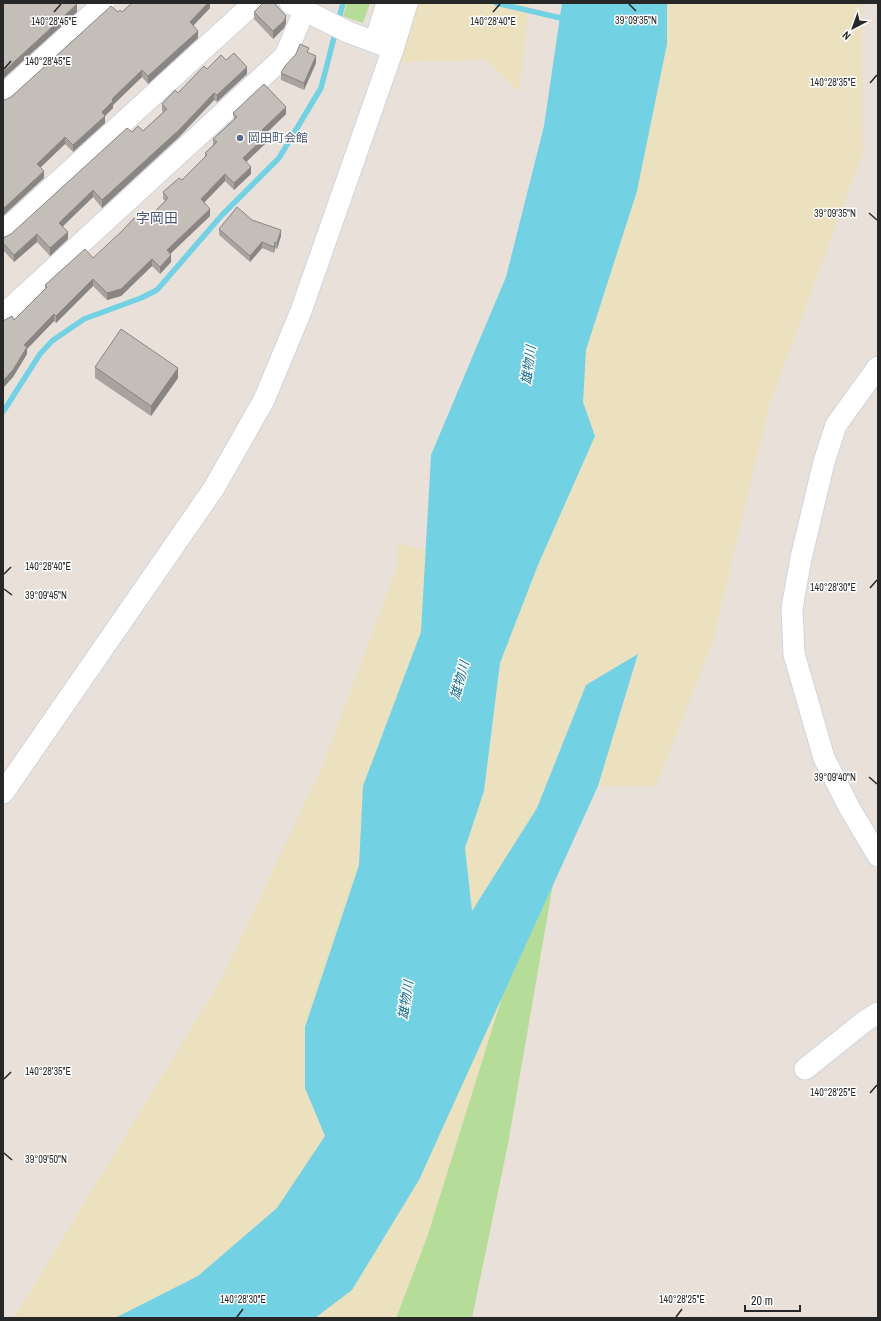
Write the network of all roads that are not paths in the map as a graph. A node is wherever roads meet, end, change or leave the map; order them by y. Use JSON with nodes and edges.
{"nodes":[{"id":1,"x":104,"y":3,"type":"edge"},
{"id":2,"x":254,"y":3,"type":"edge"},
{"id":3,"x":387,"y":3,"type":"edge"},
{"id":4,"x":408,"y":3,"type":"edge"},
{"id":5,"x":297,"y":6,"type":"edge"},
{"id":6,"x":384,"y":46,"type":"junction"},
{"id":7,"x":3,"y":95,"type":"edge"},
{"id":8,"x":3,"y":232,"type":"edge"},
{"id":9,"x":3,"y":315,"type":"edge"},
{"id":10,"x":878,"y":367,"type":"edge"},
{"id":11,"x":3,"y":793,"type":"edge"},
{"id":12,"x":878,"y":856,"type":"edge"},
{"id":13,"x":878,"y":1013,"type":"edge"},
{"id":14,"x":805,"y":1068,"type":"dead end"}],
"edges":[{"from":1,"to":7,"type":"street"},
{"from":2,"to":8,"type":"street"},
{"from":3,"to":6,"type":"street"},
{"from":4,"to":6,"type":"street"},
{"from":5,"to":6,"type":"street"},
{"from":5,"to":9,"type":"street"},
{"from":6,"to":11,"type":"street"},
{"from":10,"to":12,"type":"street"},
{"from":13,"to":14,"type":"street"}]}
